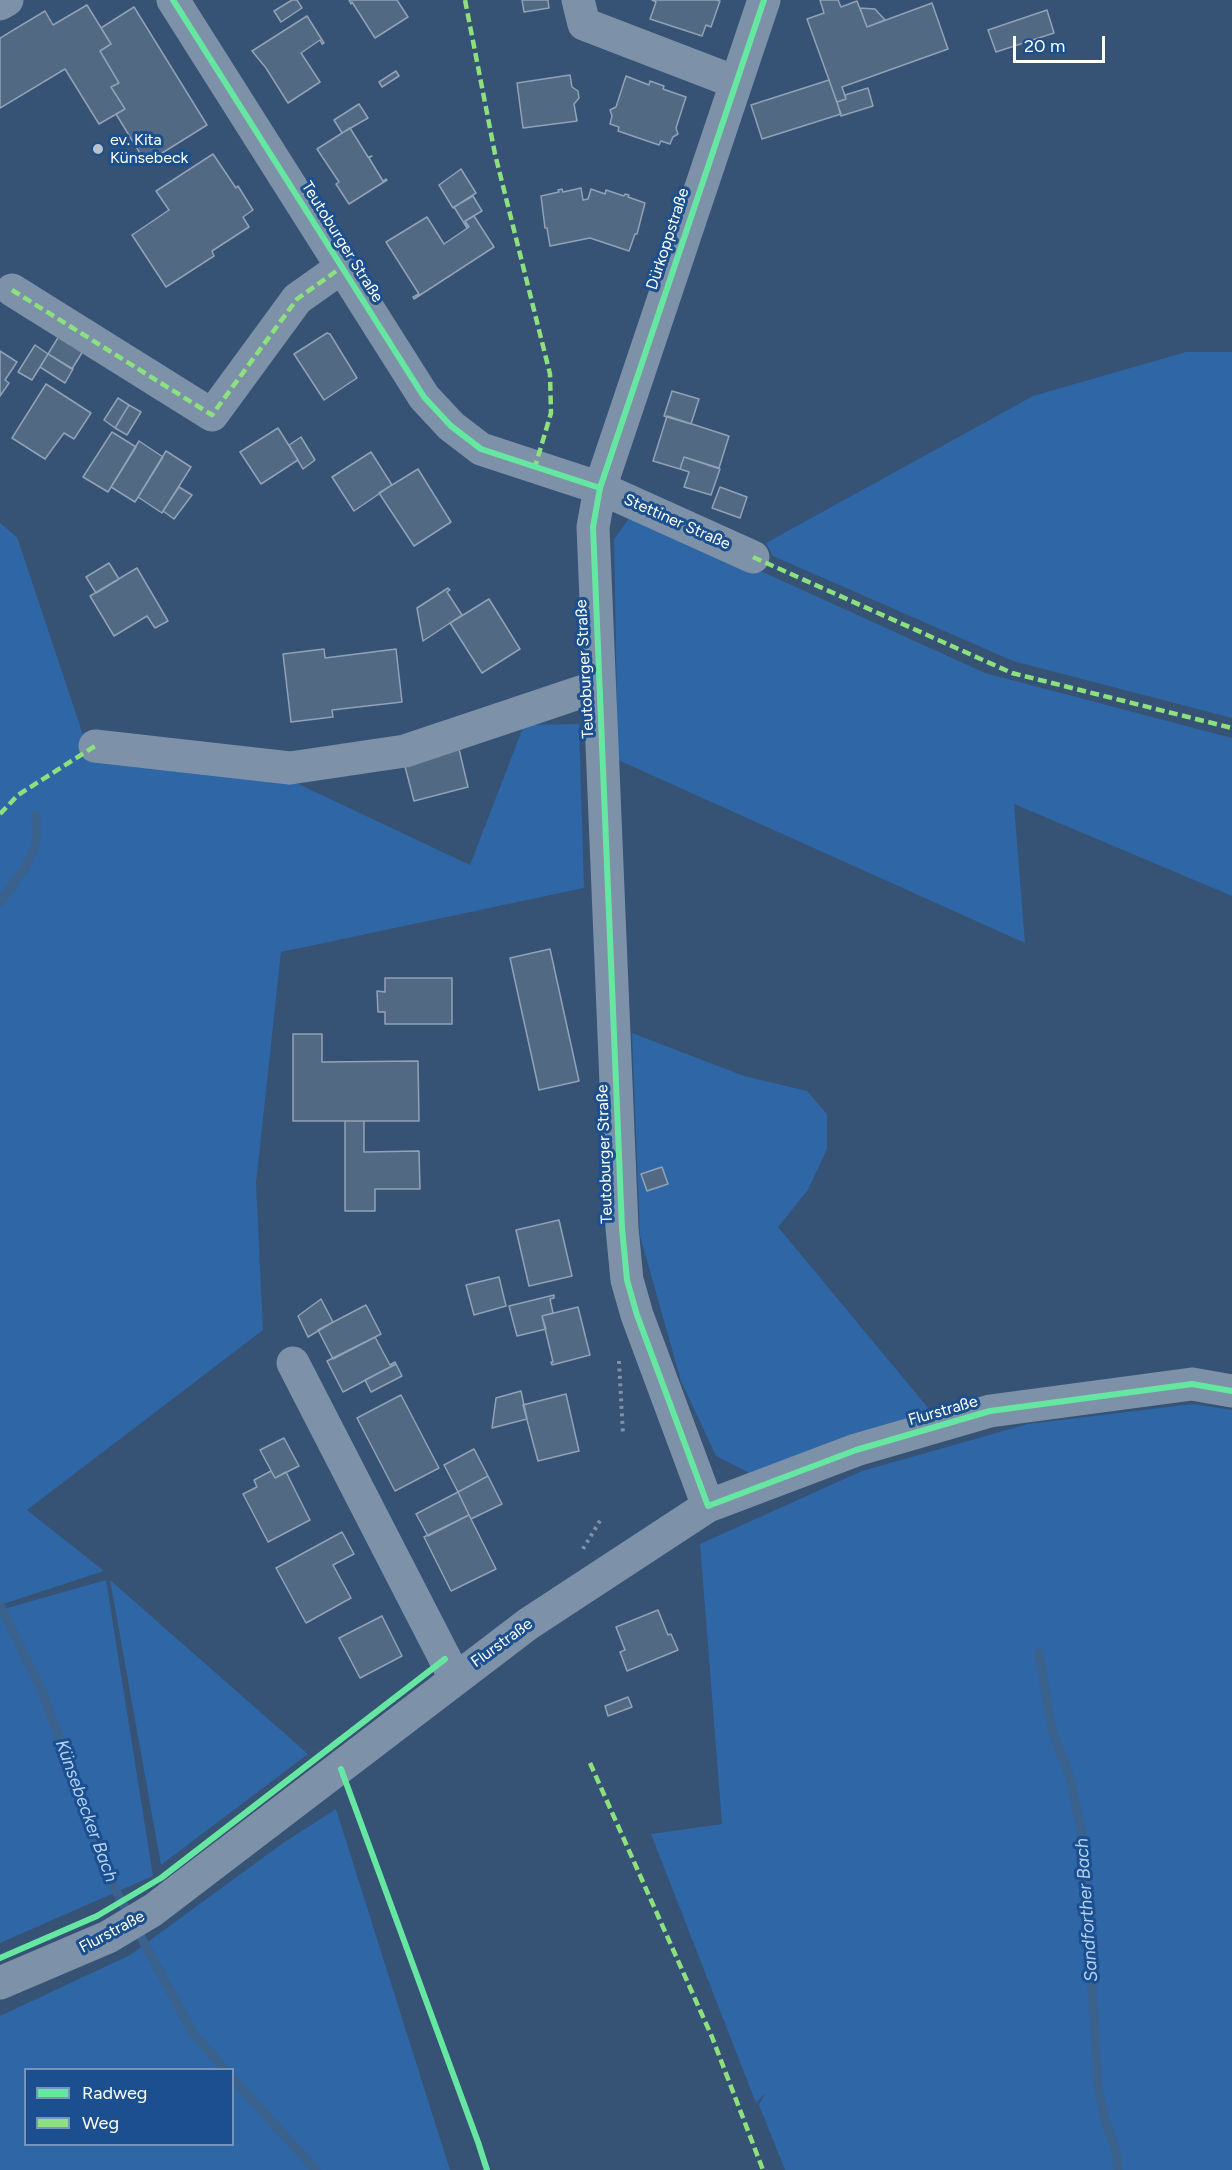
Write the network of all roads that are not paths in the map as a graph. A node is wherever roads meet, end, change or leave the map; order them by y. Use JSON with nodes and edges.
{"nodes":[{"id":1,"x":7,"y":0,"type":"edge"},
{"id":2,"x":173,"y":0,"type":"edge"},
{"id":3,"x":578,"y":0,"type":"edge"},
{"id":4,"x":764,"y":0,"type":"edge"},
{"id":5,"x":0,"y":4,"type":"edge"},
{"id":6,"x":735,"y":82,"type":"junction"},
{"id":7,"x":342,"y":267,"type":"junction"},
{"id":8,"x":12,"y":290,"type":"dead end"},
{"id":9,"x":600,"y":488,"type":"junction"},
{"id":10,"x":753,"y":557,"type":"dead end"},
{"id":11,"x":599,"y":686,"type":"junction"},
{"id":12,"x":95,"y":746,"type":"dead end"},
{"id":13,"x":293,"y":1363,"type":"dead end"},
{"id":14,"x":1232,"y":1390,"type":"edge"},
{"id":15,"x":708,"y":1506,"type":"junction"},
{"id":16,"x":455,"y":1678,"type":"junction"},
{"id":17,"x":0,"y":1983,"type":"edge"}],
"edges":[{"from":1,"to":5,"type":"street"},
{"from":2,"to":7,"type":"street","name":"Teutoburger Straße"},
{"from":3,"to":6,"type":"street"},
{"from":4,"to":6,"type":"street","name":"Dürkoppstraße"},
{"from":6,"to":9,"type":"street","name":"Dürkoppstraße"},
{"from":7,"to":8,"type":"street","name":"Teutoburger Straße"},
{"from":7,"to":9,"type":"street","name":"Teutoburger Straße"},
{"from":9,"to":10,"type":"street","name":"Stettiner Straße"},
{"from":9,"to":11,"type":"street","name":"Teutoburger Straße"},
{"from":11,"to":12,"type":"street","name":"Teutoburger Straße"},
{"from":11,"to":15,"type":"street","name":"Teutoburger Straße"},
{"from":13,"to":16,"type":"street"},
{"from":14,"to":15,"type":"street","name":"Flurstraße"},
{"from":15,"to":16,"type":"street","name":"Flurstraße"},
{"from":16,"to":17,"type":"street","name":"Flurstraße"}]}
